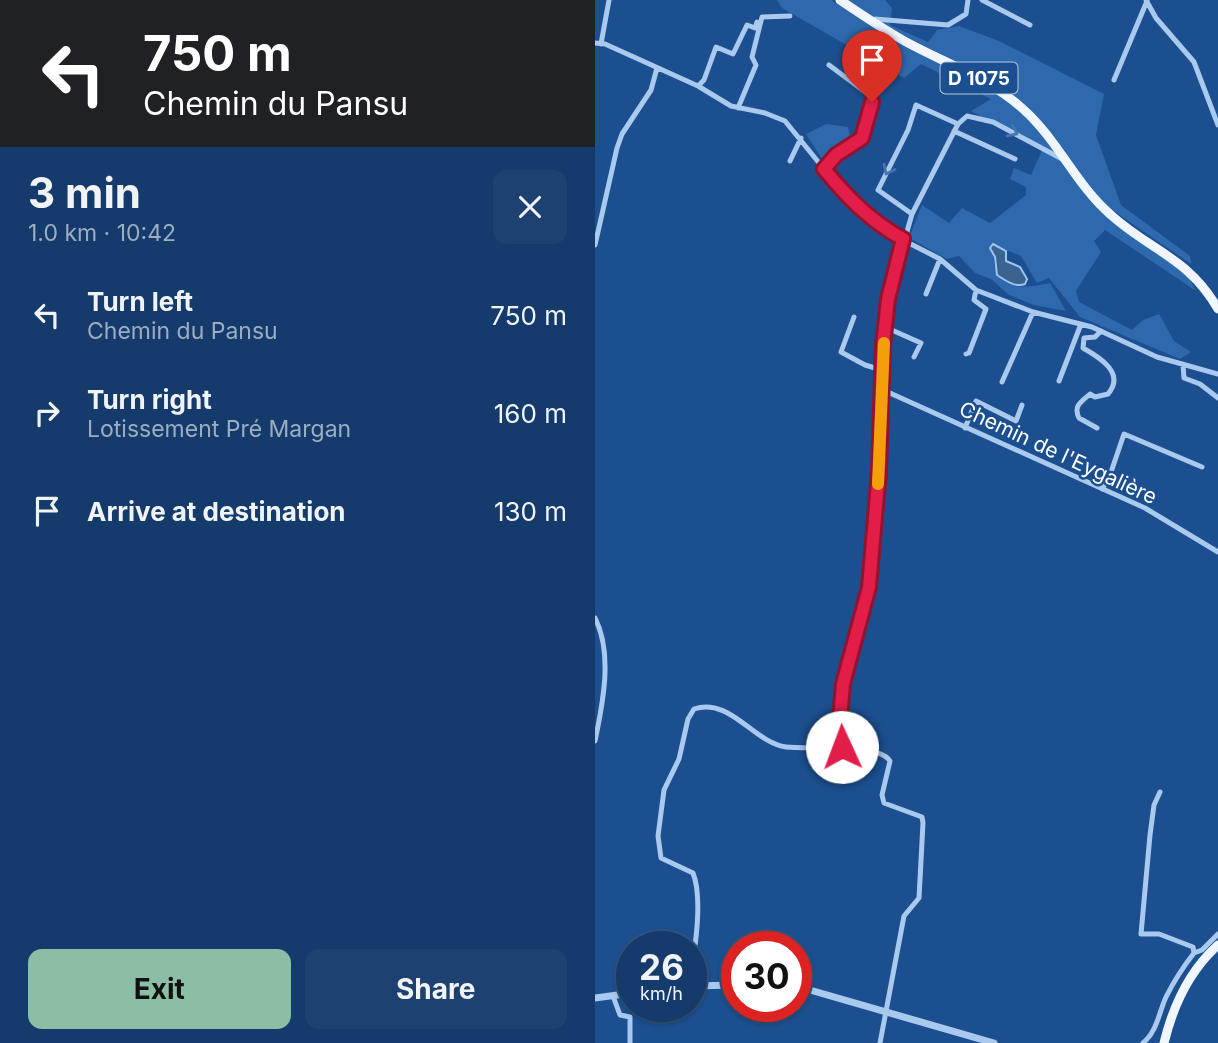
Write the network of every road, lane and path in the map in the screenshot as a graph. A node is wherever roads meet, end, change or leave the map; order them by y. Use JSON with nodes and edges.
{"nodes":[{"id":1,"x":609,"y":0,"type":"edge"},
{"id":2,"x":840,"y":0,"type":"edge"},
{"id":3,"x":968,"y":0,"type":"edge"},
{"id":4,"x":982,"y":0,"type":"edge"},
{"id":5,"x":1147,"y":1,"type":"edge"},
{"id":6,"x":790,"y":16,"type":"dead end"},
{"id":7,"x":758,"y":18,"type":"dead end"},
{"id":8,"x":872,"y":21,"type":"junction"},
{"id":9,"x":1030,"y":25,"type":"dead end"},
{"id":10,"x":598,"y":43,"type":"edge"},
{"id":11,"x":829,"y":65,"type":"dead end"},
{"id":12,"x":657,"y":68,"type":"junction"},
{"id":13,"x":1114,"y":80,"type":"dead end"},
{"id":14,"x":698,"y":86,"type":"junction"},
{"id":15,"x":738,"y":108,"type":"junction"},
{"id":16,"x":958,"y":124,"type":"junction"},
{"id":17,"x":1218,"y":125,"type":"edge"},
{"id":18,"x":954,"y":131,"type":"junction"},
{"id":19,"x":800,"y":138,"type":"junction"},
{"id":20,"x":1015,"y":159,"type":"dead end"},
{"id":21,"x":790,"y":161,"type":"dead end"},
{"id":22,"x":1066,"y":161,"type":"junction"},
{"id":23,"x":824,"y":169,"type":"junction"},
{"id":24,"x":912,"y":214,"type":"junction"},
{"id":25,"x":903,"y":239,"type":"junction"},
{"id":26,"x":595,"y":245,"type":"edge"},
{"id":27,"x":940,"y":259,"type":"junction"},
{"id":28,"x":976,"y":290,"type":"junction"},
{"id":29,"x":926,"y":294,"type":"dead end"},
{"id":30,"x":1218,"y":309,"type":"edge"},
{"id":31,"x":1033,"y":312,"type":"junction"},
{"id":32,"x":854,"y":317,"type":"dead end"},
{"id":33,"x":1081,"y":324,"type":"junction"},
{"id":34,"x":885,"y":327,"type":"junction"},
{"id":35,"x":1101,"y":331,"type":"junction"},
{"id":36,"x":966,"y":355,"type":"dead end"},
{"id":37,"x":914,"y":357,"type":"dead end"},
{"id":38,"x":1183,"y":365,"type":"junction"},
{"id":39,"x":882,"y":370,"type":"junction"},
{"id":40,"x":1218,"y":373,"type":"edge"},
{"id":41,"x":1059,"y":381,"type":"dead end"},
{"id":42,"x":1002,"y":382,"type":"dead end"},
{"id":43,"x":881,"y":389,"type":"junction"},
{"id":44,"x":1218,"y":398,"type":"edge"},
{"id":45,"x":1022,"y":405,"type":"dead end"},
{"id":46,"x":965,"y":428,"type":"junction"},
{"id":47,"x":1097,"y":428,"type":"dead end"},
{"id":48,"x":1202,"y":467,"type":"dead end"},
{"id":49,"x":1102,"y":489,"type":"junction"},
{"id":50,"x":1218,"y":552,"type":"edge"},
{"id":51,"x":595,"y":618,"type":"edge"},
{"id":52,"x":595,"y":741,"type":"edge"},
{"id":53,"x":842,"y":747,"type":"junction"},
{"id":54,"x":1160,"y":793,"type":"dead end"},
{"id":55,"x":696,"y":931,"type":"edge"},
{"id":56,"x":1218,"y":934,"type":"edge"},
{"id":57,"x":1218,"y":945,"type":"edge"},
{"id":58,"x":1194,"y":953,"type":"junction"},
{"id":59,"x":812,"y":991,"type":"edge"},
{"id":60,"x":616,"y":995,"type":"edge"},
{"id":61,"x":598,"y":996,"type":"edge"},
{"id":62,"x":613,"y":996,"type":"junction"},
{"id":63,"x":885,"y":1012,"type":"junction"},
{"id":64,"x":630,"y":1043,"type":"edge"},
{"id":65,"x":880,"y":1043,"type":"edge"},
{"id":66,"x":994,"y":1043,"type":"edge"},
{"id":67,"x":1143,"y":1043,"type":"edge"},
{"id":68,"x":1161,"y":1043,"type":"edge"}],
"edges":[{"from":1,"to":10,"type":"street"},
{"from":2,"to":8,"type":"main road","number":"D 1075"},
{"from":3,"to":8,"type":"street"},
{"from":4,"to":9,"type":"street"},
{"from":5,"to":13,"type":"street"},
{"from":5,"to":17,"type":"street"},
{"from":6,"to":15,"type":"street"},
{"from":7,"to":14,"type":"street"},
{"from":8,"to":22,"type":"main road","number":"D 1075"},
{"from":10,"to":12,"type":"street"},
{"from":11,"to":23,"type":"street"},
{"from":12,"to":14,"type":"street"},
{"from":12,"to":26,"type":"street"},
{"from":14,"to":15,"type":"street"},
{"from":15,"to":19,"type":"street"},
{"from":16,"to":18,"type":"street"},
{"from":16,"to":22,"type":"street","one_way":true},
{"from":16,"to":24,"type":"street","one_way":true},
{"from":18,"to":20,"type":"street"},
{"from":18,"to":24,"type":"street"},
{"from":19,"to":21,"type":"street"},
{"from":19,"to":23,"type":"street"},
{"from":22,"to":30,"type":"main road","number":"D 1075"},
{"from":23,"to":25,"type":"street"},
{"from":24,"to":25,"type":"street"},
{"from":25,"to":27,"type":"street"},
{"from":25,"to":34,"type":"street"},
{"from":27,"to":28,"type":"street"},
{"from":27,"to":29,"type":"street"},
{"from":28,"to":31,"type":"street"},
{"from":28,"to":36,"type":"street"},
{"from":31,"to":33,"type":"street"},
{"from":31,"to":42,"type":"street"},
{"from":32,"to":39,"type":"street"},
{"from":33,"to":35,"type":"street"},
{"from":33,"to":41,"type":"street"},
{"from":34,"to":37,"type":"street"},
{"from":34,"to":39,"type":"street"},
{"from":35,"to":38,"type":"street"},
{"from":35,"to":47,"type":"street"},
{"from":38,"to":40,"type":"street"},
{"from":38,"to":44,"type":"street"},
{"from":39,"to":43,"type":"street"},
{"from":43,"to":46,"type":"street","name":"Chemin de l'Eygalière"},
{"from":43,"to":53,"type":"street"},
{"from":45,"to":46,"type":"street"},
{"from":46,"to":49,"type":"street","name":"Chemin de l'Eygalière"},
{"from":48,"to":49,"type":"street"},
{"from":49,"to":50,"type":"street","name":"Chemin de l'Eygalière"},
{"from":51,"to":52,"type":"street"},
{"from":53,"to":55,"type":"street"},
{"from":53,"to":63,"type":"street"},
{"from":54,"to":58,"type":"street"},
{"from":56,"to":58,"type":"street"},
{"from":57,"to":68,"type":"main road"},
{"from":58,"to":67,"type":"street"},
{"from":59,"to":63,"type":"street"},
{"from":60,"to":62,"type":"street"},
{"from":61,"to":62,"type":"street"},
{"from":62,"to":64,"type":"street"},
{"from":63,"to":65,"type":"street"},
{"from":63,"to":66,"type":"street"}]}
